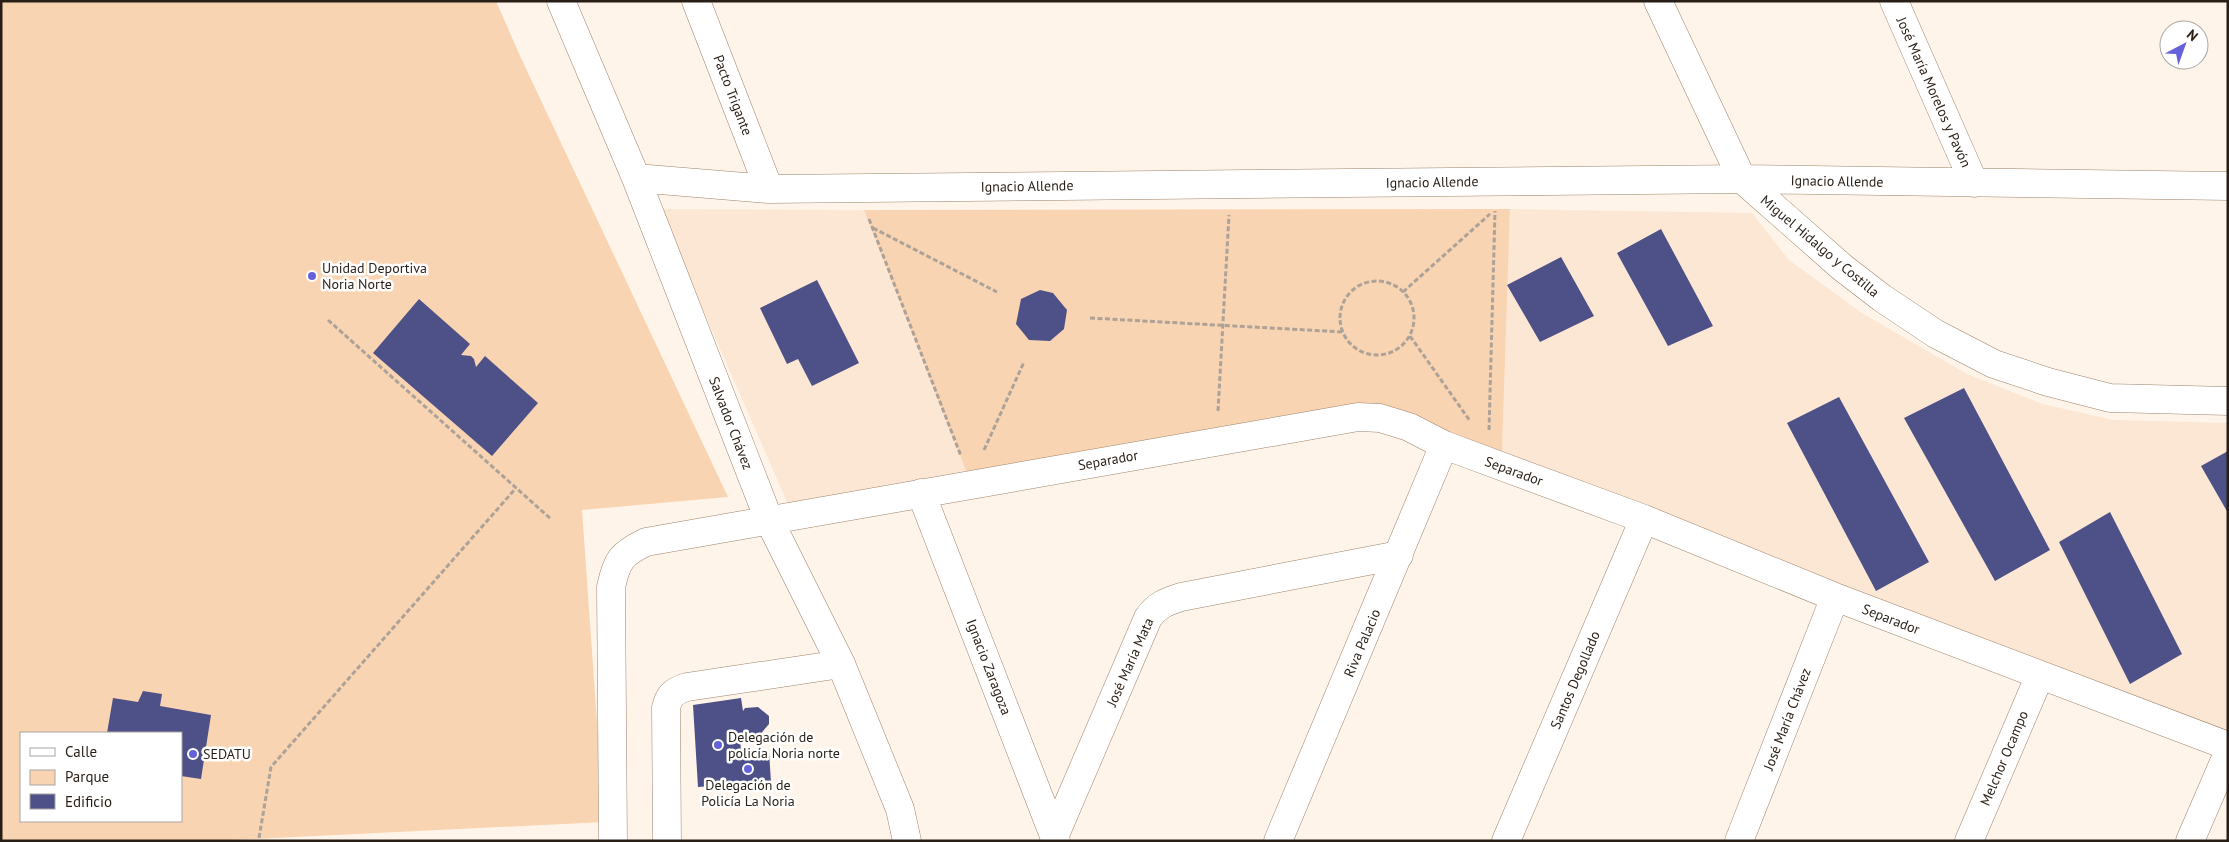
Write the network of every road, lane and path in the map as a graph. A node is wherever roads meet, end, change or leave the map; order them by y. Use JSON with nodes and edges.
{"nodes":[{"id":1,"x":561,"y":1,"type":"edge"},
{"id":2,"x":696,"y":1,"type":"edge"},
{"id":3,"x":1658,"y":1,"type":"edge"},
{"id":4,"x":1894,"y":1,"type":"edge"},
{"id":5,"x":636,"y":178,"type":"junction"},
{"id":6,"x":1742,"y":179,"type":"junction"},
{"id":7,"x":1974,"y":183,"type":"junction"},
{"id":8,"x":2228,"y":186,"type":"edge"},
{"id":9,"x":769,"y":189,"type":"junction"},
{"id":10,"x":1485,"y":209,"type":"dead end"},
{"id":11,"x":1495,"y":209,"type":"junction"},
{"id":12,"x":866,"y":210,"type":"dead end"},
{"id":13,"x":1230,"y":210,"type":"dead end"},
{"id":14,"x":873,"y":228,"type":"junction"},
{"id":15,"x":997,"y":292,"type":"dead end"},
{"id":16,"x":1403,"y":292,"type":"junction"},
{"id":17,"x":1090,"y":318,"type":"dead end"},
{"id":18,"x":328,"y":320,"type":"dead end"},
{"id":19,"x":1223,"y":325,"type":"junction"},
{"id":20,"x":1343,"y":332,"type":"junction"},
{"id":21,"x":1410,"y":336,"type":"junction"},
{"id":22,"x":1024,"y":362,"type":"dead end"},
{"id":23,"x":2228,"y":402,"type":"edge"},
{"id":24,"x":1218,"y":418,"type":"dead end"},
{"id":25,"x":1472,"y":423,"type":"dead end"},
{"id":26,"x":1489,"y":437,"type":"dead end"},
{"id":27,"x":1444,"y":445,"type":"junction"},
{"id":28,"x":982,"y":456,"type":"dead end"},
{"id":29,"x":963,"y":463,"type":"dead end"},
{"id":30,"x":516,"y":488,"type":"dead end"},
{"id":31,"x":921,"y":493,"type":"junction"},
{"id":32,"x":551,"y":519,"type":"dead end"},
{"id":33,"x":1644,"y":519,"type":"junction"},
{"id":34,"x":769,"y":520,"type":"junction"},
{"id":35,"x":1399,"y":555,"type":"junction"},
{"id":36,"x":1835,"y":597,"type":"junction"},
{"id":37,"x":841,"y":664,"type":"junction"},
{"id":38,"x":2040,"y":676,"type":"junction"},
{"id":39,"x":2228,"y":746,"type":"edge"},
{"id":40,"x":2228,"y":753,"type":"edge"},
{"id":41,"x":259,"y":838,"type":"dead end"},
{"id":42,"x":1055,"y":839,"type":"edge"},
{"id":43,"x":613,"y":841,"type":"edge"},
{"id":44,"x":667,"y":841,"type":"edge"},
{"id":45,"x":907,"y":841,"type":"edge"},
{"id":46,"x":1278,"y":841,"type":"edge"},
{"id":47,"x":1506,"y":841,"type":"edge"},
{"id":48,"x":1739,"y":841,"type":"edge"},
{"id":49,"x":1969,"y":841,"type":"edge"},
{"id":50,"x":2190,"y":841,"type":"edge"}],
"edges":[{"from":1,"to":5,"type":"street","name":"Salvador Chávez"},
{"from":2,"to":9,"type":"street","name":"Pacto Trigante"},
{"from":3,"to":6,"type":"street","name":"Miguel Hidalgo y Costilla"},
{"from":4,"to":7,"type":"street","name":"José María Morelos y Pavón"},
{"from":5,"to":9,"type":"street","name":"Ignacio Allende"},
{"from":5,"to":34,"type":"street","name":"Salvador Chávez"},
{"from":6,"to":7,"type":"street","name":"Ignacio Allende"},
{"from":6,"to":9,"type":"street","name":"Ignacio Allende"},
{"from":6,"to":23,"type":"street","name":"Miguel Hidalgo y Costilla"},
{"from":7,"to":8,"type":"street","name":"Ignacio Allende"},
{"from":10,"to":11,"type":"path"},
{"from":11,"to":16,"type":"path"},
{"from":11,"to":26,"type":"path"},
{"from":12,"to":14,"type":"path"},
{"from":13,"to":19,"type":"path"},
{"from":14,"to":15,"type":"path"},
{"from":14,"to":29,"type":"path"},
{"from":16,"to":20,"type":"path"},
{"from":16,"to":21,"type":"path"},
{"from":17,"to":19,"type":"path"},
{"from":18,"to":32,"type":"path"},
{"from":19,"to":20,"type":"path"},
{"from":19,"to":24,"type":"path"},
{"from":20,"to":21,"type":"path"},
{"from":21,"to":25,"type":"path"},
{"from":22,"to":28,"type":"path"},
{"from":27,"to":31,"type":"street","name":"Separador"},
{"from":27,"to":33,"type":"street","name":"Separador"},
{"from":27,"to":35,"type":"street","name":"Riva Palacio"},
{"from":30,"to":41,"type":"path"},
{"from":31,"to":34,"type":"street","name":"Separador"},
{"from":31,"to":42,"type":"street","name":"Ignacio Zaragoza"},
{"from":33,"to":36,"type":"street","name":"Separador"},
{"from":33,"to":47,"type":"street","name":"Santos Degollado"},
{"from":34,"to":37,"type":"street","name":"Salvador Chávez"},
{"from":34,"to":43,"type":"street","name":"Separador"},
{"from":35,"to":42,"type":"street","name":"José María Mata"},
{"from":35,"to":46,"type":"street","name":"Riva Palacio"},
{"from":36,"to":38,"type":"street","name":"Separador"},
{"from":36,"to":48,"type":"street","name":"José María Chávez"},
{"from":37,"to":44,"type":"street"},
{"from":37,"to":45,"type":"street","name":"Salvador Chávez"},
{"from":38,"to":39,"type":"street","name":"Separador"},
{"from":38,"to":49,"type":"street","name":"Melchor Ocampo"},
{"from":40,"to":50,"type":"street"}]}
